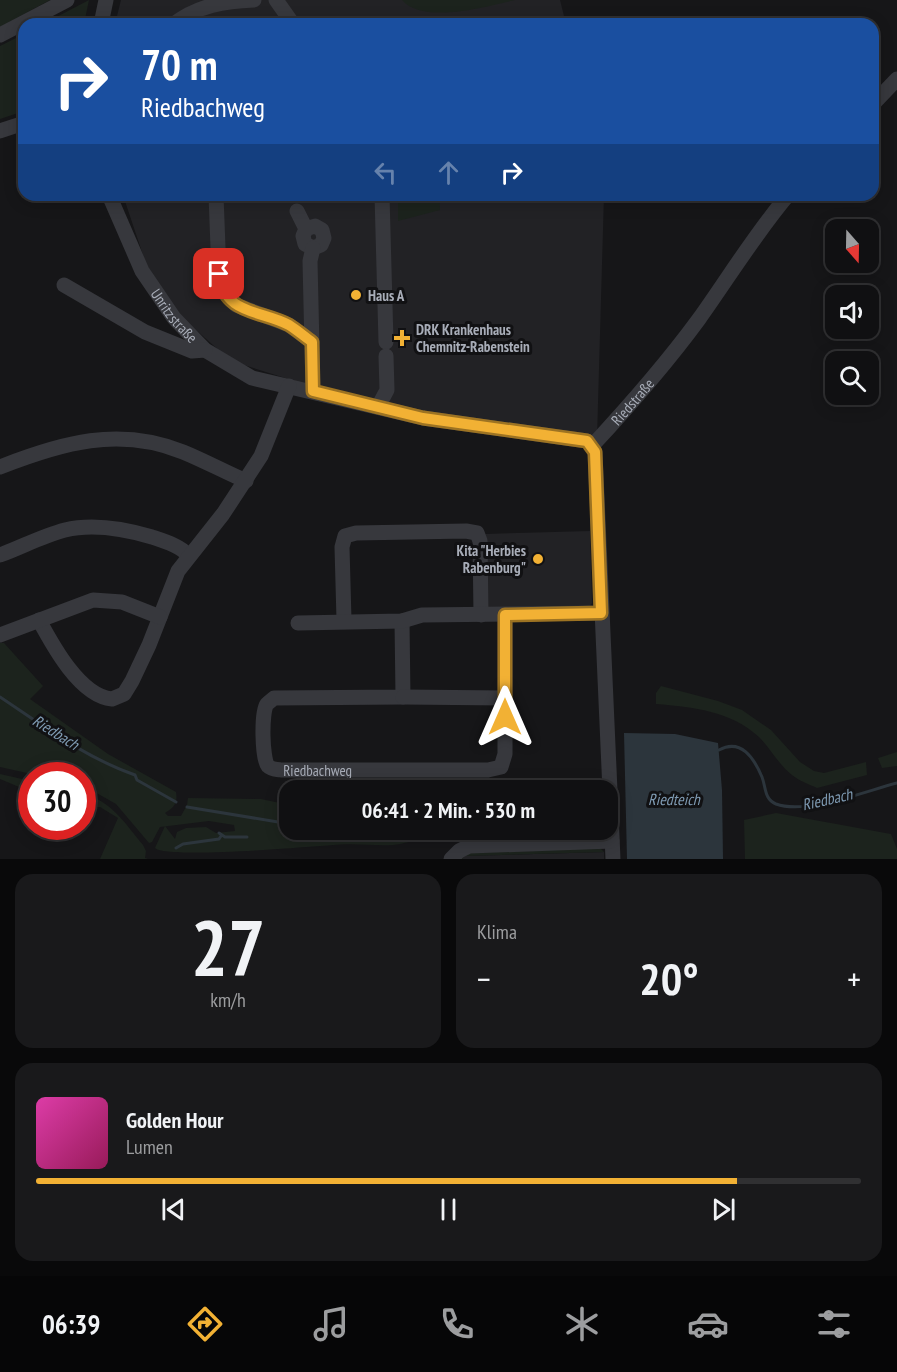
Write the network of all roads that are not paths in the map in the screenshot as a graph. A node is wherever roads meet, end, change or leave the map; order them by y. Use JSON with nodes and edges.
{"nodes":[{"id":1,"x":67,"y":0,"type":"edge"},
{"id":2,"x":106,"y":0,"type":"edge"},
{"id":3,"x":254,"y":0,"type":"edge"},
{"id":4,"x":276,"y":0,"type":"edge"},
{"id":5,"x":32,"y":18,"type":"edge"},
{"id":6,"x":102,"y":18,"type":"edge"},
{"id":7,"x":182,"y":18,"type":"edge"},
{"id":8,"x":288,"y":18,"type":"edge"},
{"id":9,"x":18,"y":25,"type":"edge"},
{"id":10,"x":0,"y":34,"type":"edge"},
{"id":11,"x":897,"y":79,"type":"edge"},
{"id":12,"x":879,"y":98,"type":"edge"},
{"id":13,"x":18,"y":125,"type":"edge"},
{"id":14,"x":0,"y":131,"type":"edge"},
{"id":15,"x":112,"y":201,"type":"edge"},
{"id":16,"x":216,"y":201,"type":"edge"},
{"id":17,"x":382,"y":201,"type":"edge"},
{"id":18,"x":783,"y":201,"type":"edge"},
{"id":19,"x":297,"y":211,"type":"dead end"},
{"id":20,"x":64,"y":285,"type":"dead end"},
{"id":21,"x":312,"y":342,"type":"junction"},
{"id":22,"x":205,"y":350,"type":"junction"},
{"id":23,"x":289,"y":386,"type":"junction"},
{"id":24,"x":313,"y":391,"type":"junction"},
{"id":25,"x":378,"y":407,"type":"junction"},
{"id":26,"x":592,"y":446,"type":"junction"},
{"id":27,"x":0,"y":467,"type":"edge"},
{"id":28,"x":246,"y":481,"type":"junction"},
{"id":29,"x":0,"y":555,"type":"edge"},
{"id":30,"x":189,"y":556,"type":"junction"},
{"id":31,"x":601,"y":613,"type":"junction"},
{"id":32,"x":481,"y":615,"type":"junction"},
{"id":33,"x":505,"y":615,"type":"junction"},
{"id":34,"x":160,"y":617,"type":"junction"},
{"id":35,"x":39,"y":620,"type":"junction"},
{"id":36,"x":344,"y":620,"type":"junction"},
{"id":37,"x":402,"y":621,"type":"junction"},
{"id":38,"x":298,"y":622,"type":"dead end"},
{"id":39,"x":0,"y":635,"type":"edge"},
{"id":40,"x":403,"y":697,"type":"junction"},
{"id":41,"x":506,"y":698,"type":"junction"},
{"id":42,"x":612,"y":841,"type":"junction"},
{"id":43,"x":451,"y":859,"type":"edge"},
{"id":44,"x":613,"y":859,"type":"edge"}],
"edges":[{"from":1,"to":5,"type":"street"},
{"from":2,"to":6,"type":"street"},
{"from":3,"to":7,"type":"street"},
{"from":4,"to":8,"type":"street"},
{"from":9,"to":10,"type":"street"},
{"from":11,"to":12,"type":"street"},
{"from":13,"to":14,"type":"street"},
{"from":15,"to":22,"type":"street","name":"Unritzstraße"},
{"from":16,"to":21,"type":"street"},
{"from":17,"to":25,"type":"street"},
{"from":18,"to":26,"type":"street","name":"Riedstraße"},
{"from":19,"to":21,"type":"street"},
{"from":20,"to":22,"type":"street"},
{"from":21,"to":24,"type":"street"},
{"from":22,"to":23,"type":"street","name":"Unritzstraße"},
{"from":23,"to":24,"type":"street","name":"Unritzstraße"},
{"from":23,"to":28,"type":"street"},
{"from":24,"to":25,"type":"street","name":"Unritzstraße"},
{"from":25,"to":26,"type":"street","name":"Unritzstraße"},
{"from":26,"to":31,"type":"street"},
{"from":27,"to":28,"type":"street"},
{"from":28,"to":30,"type":"street"},
{"from":29,"to":30,"type":"street"},
{"from":30,"to":34,"type":"street"},
{"from":31,"to":33,"type":"street"},
{"from":31,"to":42,"type":"street"},
{"from":32,"to":33,"type":"street"},
{"from":32,"to":36,"type":"street"},
{"from":32,"to":37,"type":"street"},
{"from":33,"to":41,"type":"street","name":"Riedbachweg"},
{"from":34,"to":35,"type":"street"},
{"from":34,"to":35,"type":"street"},
{"from":35,"to":39,"type":"street"},
{"from":36,"to":37,"type":"street"},
{"from":36,"to":38,"type":"street"},
{"from":37,"to":40,"type":"street"},
{"from":40,"to":41,"type":"street","name":"Riedbachweg"},
{"from":40,"to":41,"type":"street","name":"Riedbachweg"},
{"from":42,"to":43,"type":"street"},
{"from":42,"to":44,"type":"street"}]}
